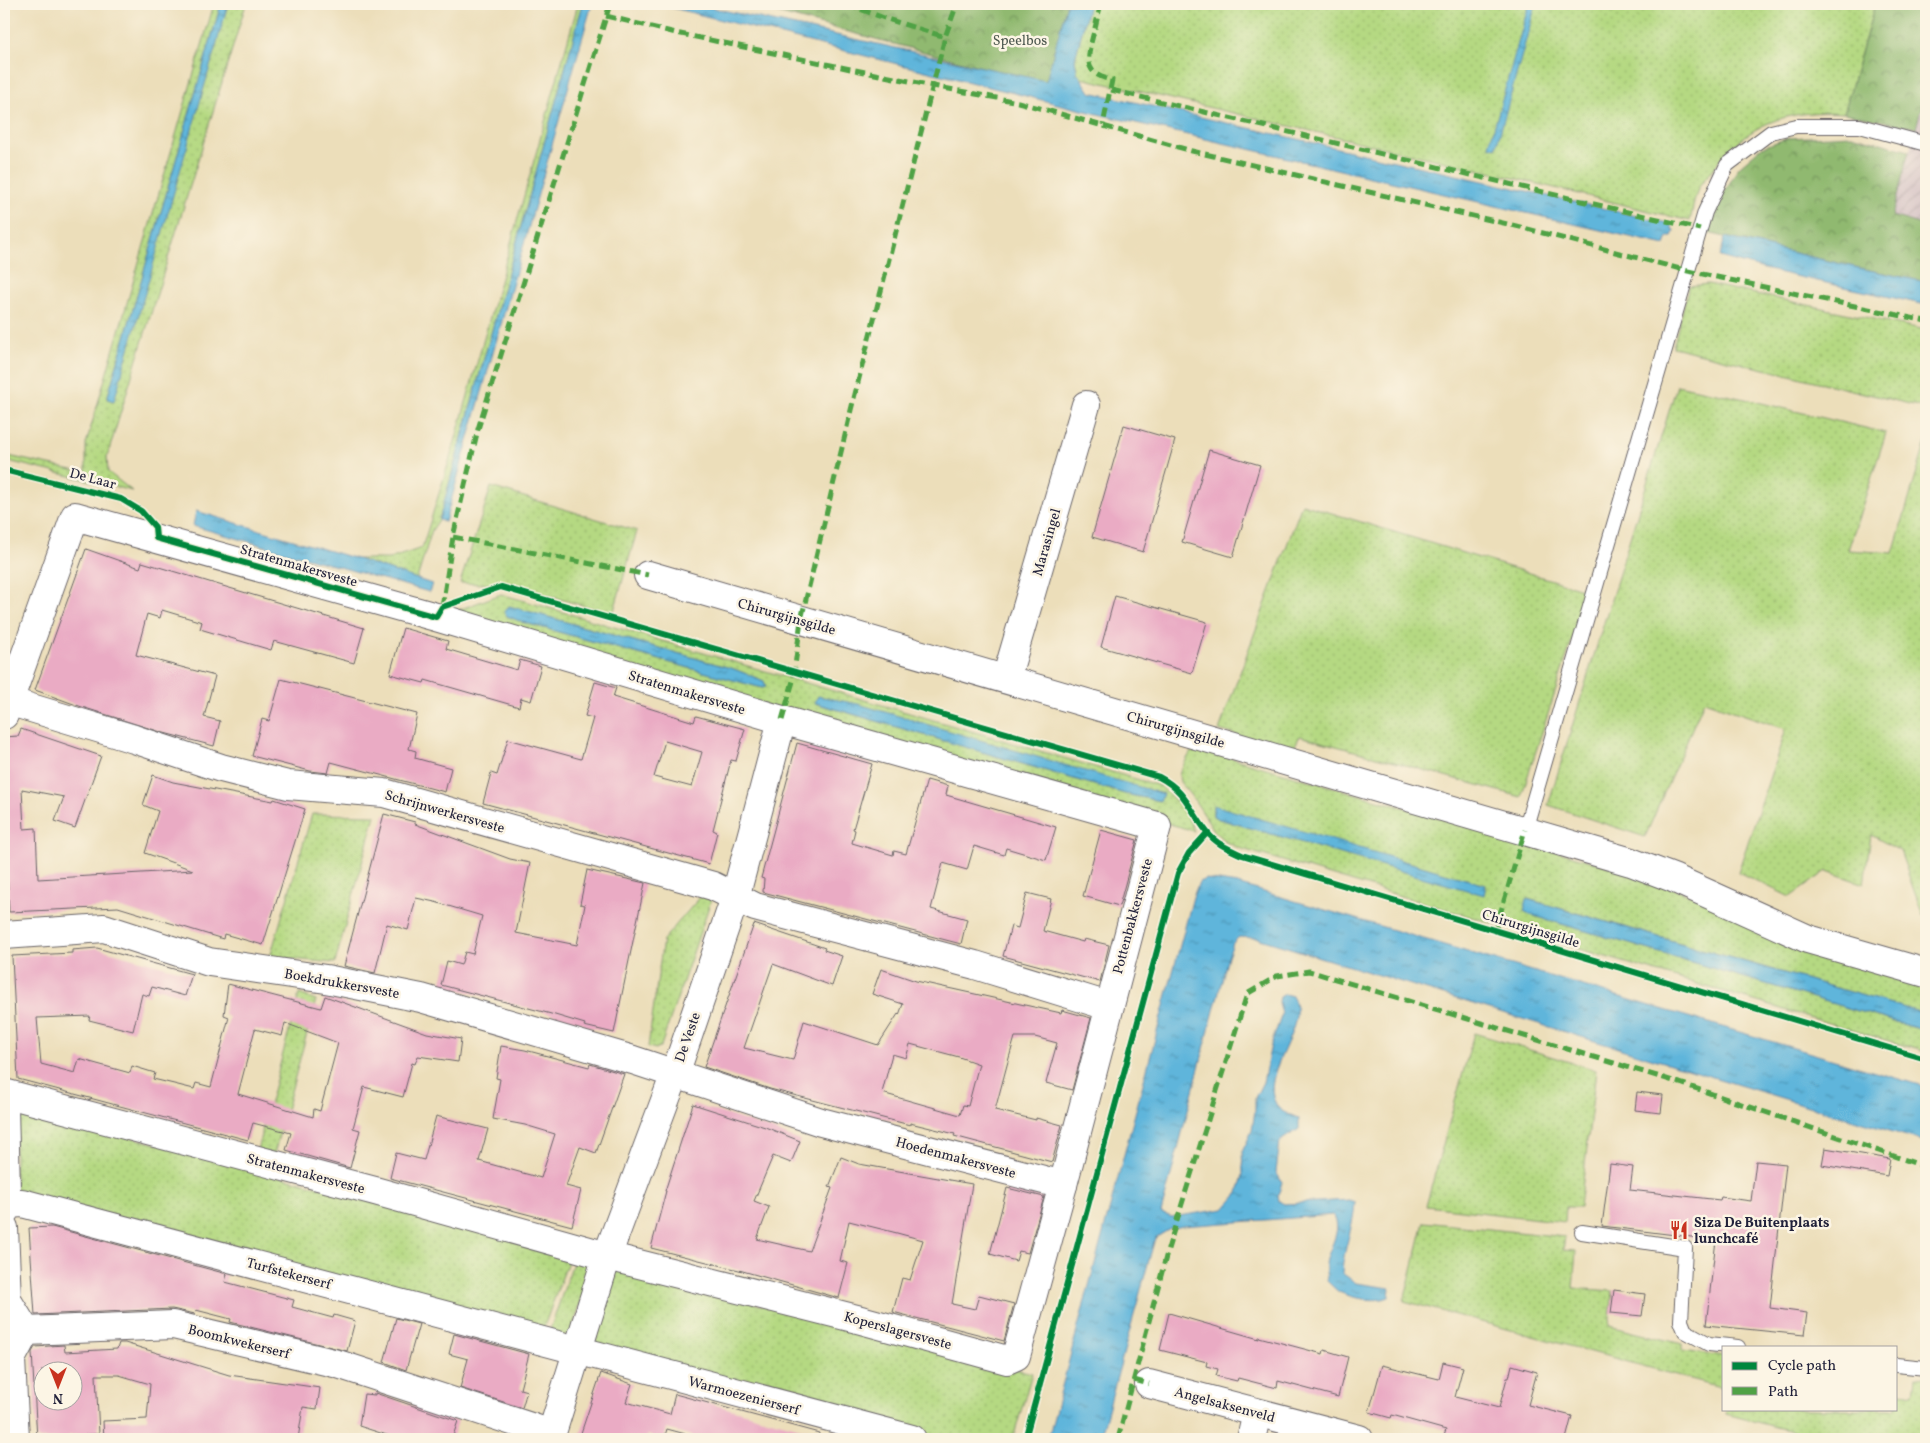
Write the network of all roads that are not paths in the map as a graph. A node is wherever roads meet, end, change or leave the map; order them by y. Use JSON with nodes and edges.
{"nodes":[{"id":1,"x":1926,"y":144,"type":"edge"},
{"id":2,"x":1086,"y":405,"type":"dead end"},
{"id":3,"x":648,"y":575,"type":"dead end"},
{"id":4,"x":1006,"y":679,"type":"junction"},
{"id":5,"x":6,"y":708,"type":"edge"},
{"id":6,"x":782,"y":720,"type":"junction"},
{"id":7,"x":1525,"y":830,"type":"junction"},
{"id":8,"x":735,"y":898,"type":"junction"},
{"id":9,"x":4,"y":935,"type":"edge"},
{"id":10,"x":1926,"y":973,"type":"edge"},
{"id":11,"x":1108,"y":1006,"type":"junction"},
{"id":12,"x":675,"y":1074,"type":"junction"},
{"id":13,"x":4,"y":1093,"type":"edge"},
{"id":14,"x":4,"y":1106,"type":"edge"},
{"id":15,"x":1063,"y":1185,"type":"junction"},
{"id":16,"x":6,"y":1215,"type":"edge"},
{"id":17,"x":1582,"y":1232,"type":"dead end"},
{"id":18,"x":607,"y":1256,"type":"junction"},
{"id":19,"x":26,"y":1332,"type":"junction"},
{"id":20,"x":1728,"y":1346,"type":"edge"},
{"id":21,"x":576,"y":1350,"type":"junction"},
{"id":22,"x":1898,"y":1365,"type":"edge"},
{"id":23,"x":1926,"y":1368,"type":"edge"},
{"id":24,"x":1149,"y":1384,"type":"dead end"},
{"id":25,"x":1257,"y":1413,"type":"junction"},
{"id":26,"x":551,"y":1436,"type":"edge"},
{"id":27,"x":15,"y":1439,"type":"edge"},
{"id":28,"x":912,"y":1439,"type":"edge"},
{"id":29,"x":1250,"y":1439,"type":"edge"},
{"id":30,"x":1359,"y":1439,"type":"edge"}],
"edges":[{"from":1,"to":7,"type":"lane"},
{"from":2,"to":4,"type":"street","name":"Marasingel"},
{"from":3,"to":4,"type":"street","name":"Chirurgijnsgilde"},
{"from":4,"to":7,"type":"street","name":"Chirurgijnsgilde"},
{"from":5,"to":6,"type":"street","name":"Stratenmakersveste"},
{"from":5,"to":8,"type":"street","name":"Schrijnwerkersveste"},
{"from":6,"to":8,"type":"street","name":"De Veste"},
{"from":6,"to":11,"type":"street","name":"Pottenbakkersveste"},
{"from":7,"to":10,"type":"street","name":"Chirurgijnsgilde"},
{"from":8,"to":11,"type":"street"},
{"from":8,"to":12,"type":"street","name":"De Veste"},
{"from":9,"to":12,"type":"street","name":"Boekdrukkersveste"},
{"from":11,"to":15,"type":"street"},
{"from":12,"to":15,"type":"street","name":"Hoedenmakersveste"},
{"from":12,"to":18,"type":"street","name":"De Veste"},
{"from":13,"to":18,"type":"street","name":"Stratenmakersveste"},
{"from":14,"to":16,"type":"street"},
{"from":15,"to":18,"type":"street","name":"Koperslagersveste"},
{"from":16,"to":19,"type":"street"},
{"from":16,"to":21,"type":"street","name":"Turfstekerserf"},
{"from":17,"to":20,"type":"lane"},
{"from":18,"to":21,"type":"street","name":"De Veste"},
{"from":19,"to":26,"type":"street","name":"Boomkwekerserf"},
{"from":19,"to":27,"type":"street"},
{"from":21,"to":26,"type":"street","name":"De Veste"},
{"from":21,"to":28,"type":"street","name":"Warmoezenierserf"},
{"from":22,"to":23,"type":"lane"},
{"from":24,"to":25,"type":"street","name":"Angelsaksenveld"},
{"from":25,"to":29,"type":"street"},
{"from":25,"to":30,"type":"street","name":"Angelsaksenveld"}]}
